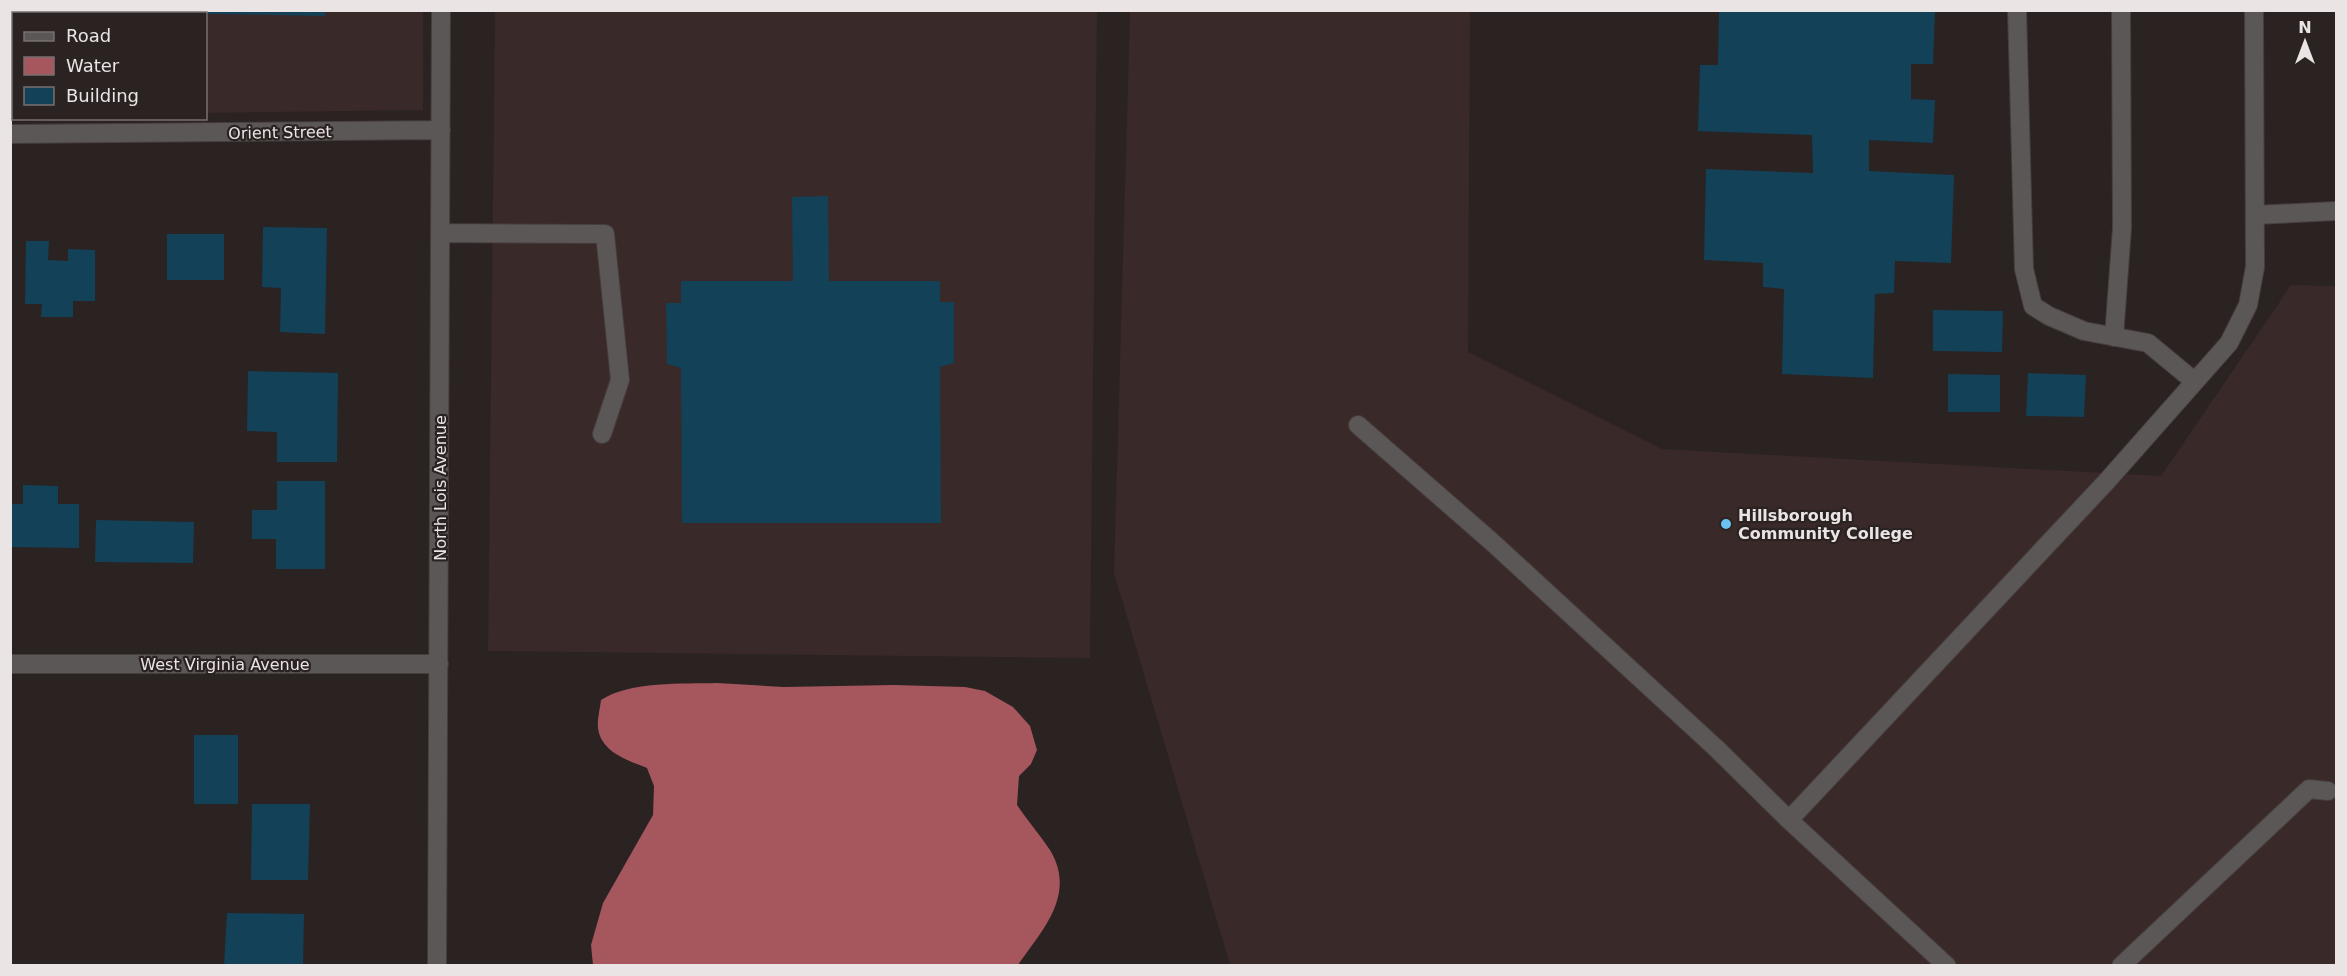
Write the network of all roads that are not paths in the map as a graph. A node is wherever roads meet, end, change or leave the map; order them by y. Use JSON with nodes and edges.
{"nodes":[{"id":1,"x":441,"y":10,"type":"edge"},
{"id":2,"x":2017,"y":10,"type":"edge"},
{"id":3,"x":2121,"y":10,"type":"edge"},
{"id":4,"x":2254,"y":10,"type":"edge"},
{"id":5,"x":51,"y":126,"type":"edge"},
{"id":6,"x":441,"y":130,"type":"junction"},
{"id":7,"x":10,"y":135,"type":"edge"},
{"id":8,"x":2337,"y":211,"type":"edge"},
{"id":9,"x":2255,"y":214,"type":"junction"},
{"id":10,"x":441,"y":233,"type":"junction"},
{"id":11,"x":2114,"y":337,"type":"junction"},
{"id":12,"x":2194,"y":381,"type":"junction"},
{"id":13,"x":1358,"y":425,"type":"dead end"},
{"id":14,"x":602,"y":434,"type":"dead end"},
{"id":15,"x":10,"y":664,"type":"edge"},
{"id":16,"x":439,"y":664,"type":"junction"},
{"id":17,"x":2328,"y":790,"type":"dead end"},
{"id":18,"x":1789,"y":820,"type":"junction"},
{"id":19,"x":437,"y":966,"type":"edge"},
{"id":20,"x":1947,"y":966,"type":"edge"},
{"id":21,"x":2121,"y":966,"type":"edge"}],
"edges":[{"from":1,"to":6,"type":"street","name":"North Lois Avenue"},
{"from":2,"to":11,"type":"street"},
{"from":3,"to":11,"type":"street"},
{"from":4,"to":9,"type":"street"},
{"from":5,"to":6,"type":"street","name":"Orient Street"},
{"from":5,"to":7,"type":"street","name":"Orient Street"},
{"from":6,"to":10,"type":"street","name":"North Lois Avenue"},
{"from":8,"to":9,"type":"street"},
{"from":9,"to":12,"type":"street"},
{"from":10,"to":14,"type":"street"},
{"from":10,"to":16,"type":"street","name":"North Lois Avenue"},
{"from":11,"to":12,"type":"street"},
{"from":12,"to":18,"type":"street"},
{"from":13,"to":18,"type":"street"},
{"from":15,"to":16,"type":"street","name":"West Virginia Avenue"},
{"from":16,"to":19,"type":"street","name":"North Lois Avenue"},
{"from":17,"to":21,"type":"street"},
{"from":18,"to":20,"type":"street"}]}
